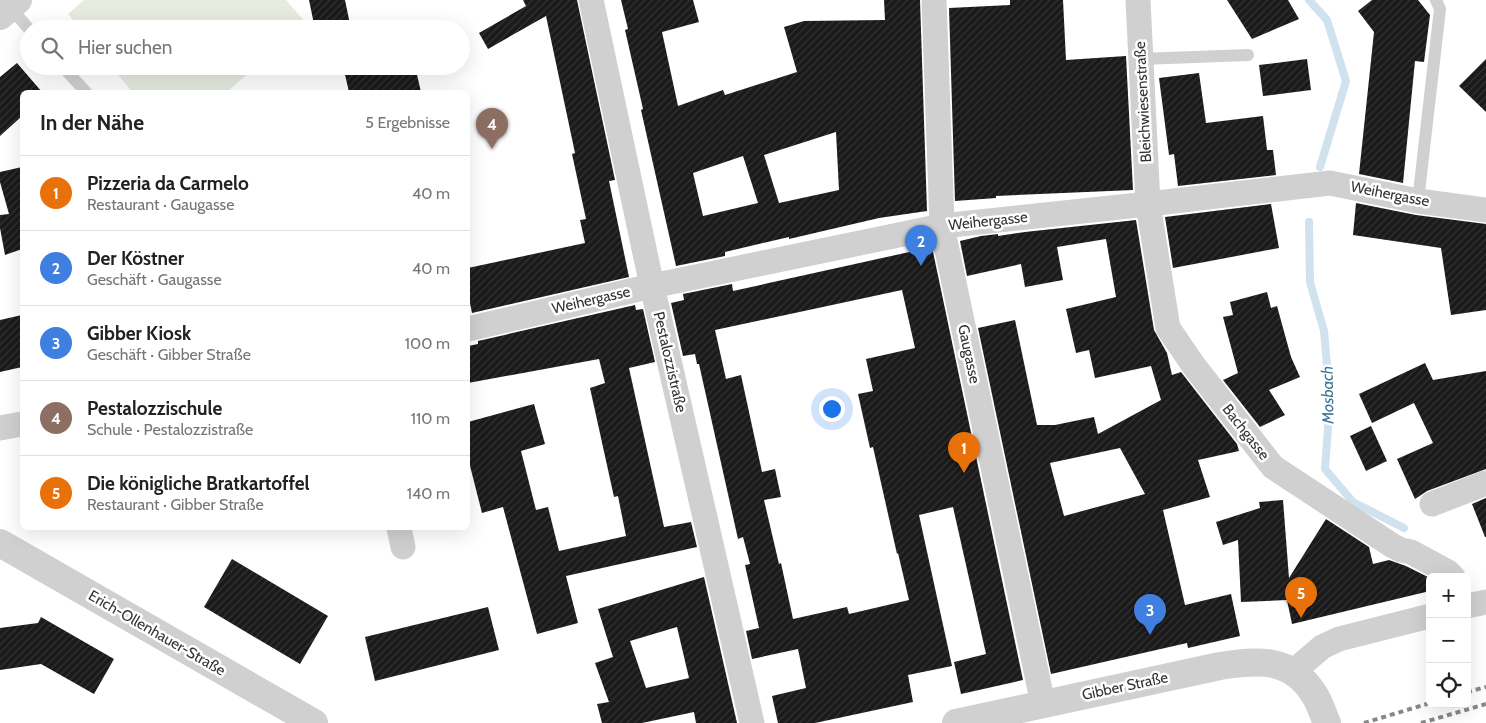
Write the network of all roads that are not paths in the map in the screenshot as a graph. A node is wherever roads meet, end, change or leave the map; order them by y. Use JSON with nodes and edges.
{"nodes":[{"id":1,"x":591,"y":0,"type":"edge"},
{"id":2,"x":934,"y":0,"type":"edge"},
{"id":3,"x":1138,"y":0,"type":"edge"},
{"id":4,"x":1436,"y":0,"type":"edge"},
{"id":5,"x":10,"y":7,"type":"edge"},
{"id":6,"x":21,"y":20,"type":"edge"},
{"id":7,"x":1248,"y":55,"type":"dead end"},
{"id":8,"x":1141,"y":59,"type":"junction"},
{"id":9,"x":70,"y":75,"type":"edge"},
{"id":10,"x":84,"y":90,"type":"edge"},
{"id":11,"x":1418,"y":201,"type":"junction"},
{"id":12,"x":1148,"y":204,"type":"junction"},
{"id":13,"x":1486,"y":210,"type":"edge"},
{"id":14,"x":942,"y":226,"type":"junction"},
{"id":15,"x":652,"y":286,"type":"junction"},
{"id":16,"x":470,"y":329,"type":"edge"},
{"id":17,"x":20,"y":424,"type":"edge"},
{"id":18,"x":0,"y":428,"type":"edge"},
{"id":19,"x":1486,"y":483,"type":"edge"},
{"id":20,"x":1432,"y":504,"type":"dead end"},
{"id":21,"x":0,"y":543,"type":"edge"},
{"id":22,"x":1449,"y":573,"type":"edge"},
{"id":23,"x":1486,"y":602,"type":"edge"},
{"id":24,"x":1471,"y":605,"type":"edge"},
{"id":25,"x":1426,"y":617,"type":"edge"},
{"id":26,"x":1294,"y":671,"type":"junction"},
{"id":27,"x":1043,"y":704,"type":"junction"},
{"id":28,"x":314,"y":723,"type":"edge"},
{"id":29,"x":752,"y":723,"type":"edge"},
{"id":30,"x":956,"y":723,"type":"edge"},
{"id":31,"x":1327,"y":723,"type":"edge"}],
"edges":[{"from":1,"to":15,"type":"street","name":"Pestalozzistraße"},
{"from":2,"to":14,"type":"street","name":"Gaugasse"},
{"from":3,"to":8,"type":"street","name":"Bleichwiesenstraße"},
{"from":4,"to":11,"type":"lane"},
{"from":5,"to":6,"type":"lane"},
{"from":7,"to":8,"type":"lane"},
{"from":8,"to":12,"type":"street","name":"Bleichwiesenstraße"},
{"from":9,"to":10,"type":"lane"},
{"from":11,"to":12,"type":"street","name":"Weihergasse"},
{"from":11,"to":13,"type":"street","name":"Weihergasse"},
{"from":12,"to":14,"type":"street","name":"Weihergasse"},
{"from":12,"to":22,"type":"street","name":"Bachgasse"},
{"from":14,"to":15,"type":"street","name":"Weihergasse"},
{"from":14,"to":27,"type":"street","name":"Gaugasse"},
{"from":15,"to":16,"type":"street","name":"Weihergasse"},
{"from":15,"to":29,"type":"street","name":"Pestalozzistraße"},
{"from":17,"to":18,"type":"street"},
{"from":19,"to":20,"type":"street"},
{"from":21,"to":28,"type":"street","name":"Erich-Ollenhauer-Straße"},
{"from":23,"to":24,"type":"street"},
{"from":25,"to":26,"type":"street"},
{"from":26,"to":27,"type":"street","name":"Gibber Straße"},
{"from":26,"to":31,"type":"street","name":"Gibber Straße"},
{"from":27,"to":30,"type":"street","name":"Gibber Straße"}]}
